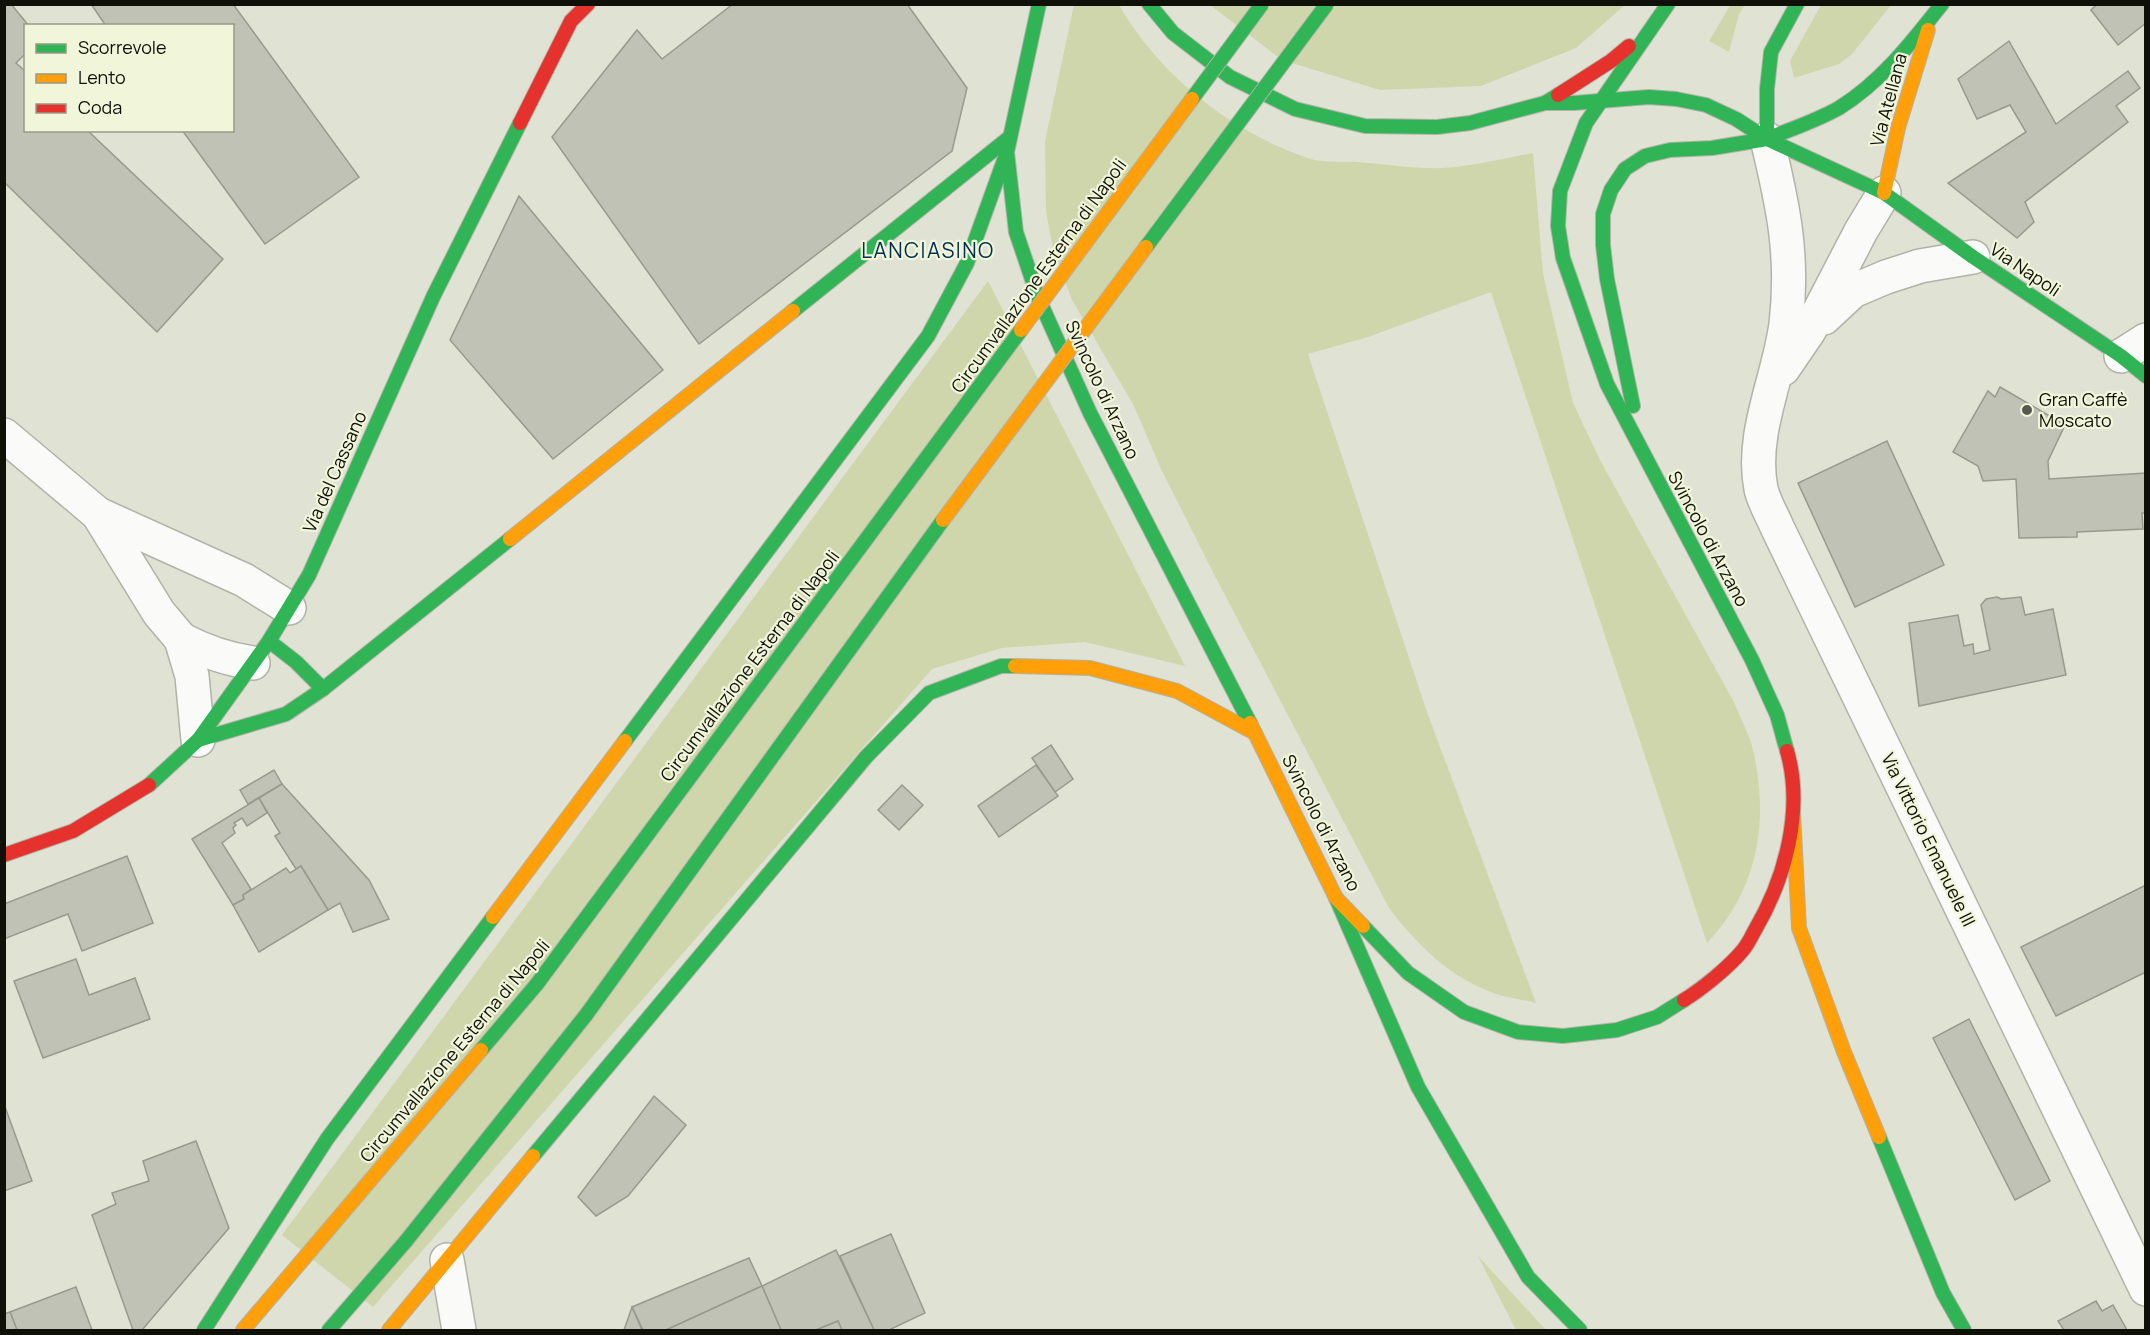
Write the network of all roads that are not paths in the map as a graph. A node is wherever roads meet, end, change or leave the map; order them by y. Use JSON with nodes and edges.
{"nodes":[{"id":1,"x":588,"y":4,"type":"edge"},
{"id":2,"x":1039,"y":4,"type":"edge"},
{"id":3,"x":1149,"y":4,"type":"edge"},
{"id":4,"x":1262,"y":4,"type":"edge"},
{"id":5,"x":1327,"y":4,"type":"edge"},
{"id":6,"x":1667,"y":4,"type":"edge"},
{"id":7,"x":1797,"y":4,"type":"edge"},
{"id":8,"x":1942,"y":4,"type":"edge"},
{"id":9,"x":1933,"y":11,"type":"edge"},
{"id":10,"x":1601,"y":101,"type":"junction"},
{"id":11,"x":1545,"y":103,"type":"junction"},
{"id":12,"x":1010,"y":136,"type":"junction"},
{"id":13,"x":1767,"y":139,"type":"junction"},
{"id":14,"x":1007,"y":152,"type":"junction"},
{"id":15,"x":1884,"y":193,"type":"junction"},
{"id":16,"x":1973,"y":256,"type":"junction"},
{"id":17,"x":1809,"y":331,"type":"junction"},
{"id":18,"x":2137,"y":357,"type":"edge"},
{"id":19,"x":1775,"y":380,"type":"junction"},
{"id":20,"x":4,"y":435,"type":"edge"},
{"id":21,"x":1641,"y":449,"type":"junction"},
{"id":22,"x":98,"y":514,"type":"junction"},
{"id":23,"x":289,"y":609,"type":"junction"},
{"id":24,"x":181,"y":639,"type":"junction"},
{"id":25,"x":261,"y":652,"type":"junction"},
{"id":26,"x":323,"y":689,"type":"junction"},
{"id":27,"x":1256,"y":733,"type":"junction"},
{"id":28,"x":198,"y":741,"type":"junction"},
{"id":29,"x":1793,"y":812,"type":"junction"},
{"id":30,"x":4,"y":855,"type":"edge"},
{"id":31,"x":1336,"y":898,"type":"junction"},
{"id":32,"x":447,"y":1260,"type":"junction"},
{"id":33,"x":2145,"y":1289,"type":"edge"},
{"id":34,"x":204,"y":1330,"type":"edge"},
{"id":35,"x":243,"y":1330,"type":"edge"},
{"id":36,"x":329,"y":1330,"type":"edge"},
{"id":37,"x":389,"y":1330,"type":"edge"},
{"id":38,"x":459,"y":1330,"type":"edge"},
{"id":39,"x":1580,"y":1330,"type":"edge"},
{"id":40,"x":1964,"y":1330,"type":"edge"}],
"edges":[{"from":1,"to":23,"type":"main road","name":"Via del Cassano"},
{"from":2,"to":12,"type":"main road","name":"Svincolo di Arzano"},
{"from":3,"to":11,"type":"main road"},
{"from":4,"to":35,"type":"main road","name":"Circumvallazione Esterna di Napoli","bridge":true},
{"from":5,"to":36,"type":"main road","bridge":true},
{"from":6,"to":10,"type":"main road","name":"Svincolo di Arzano"},
{"from":6,"to":11,"type":"main road"},
{"from":7,"to":13,"type":"main road"},
{"from":8,"to":9,"type":"main road","name":"Via Atellana"},
{"from":9,"to":13,"type":"main road","name":"Via Atellana"},
{"from":9,"to":15,"type":"main road","name":"Via Atellana"},
{"from":10,"to":11,"type":"main road"},
{"from":10,"to":13,"type":"main road"},
{"from":10,"to":21,"type":"main road","name":"Svincolo di Arzano"},
{"from":12,"to":14,"type":"main road","name":"Svincolo di Arzano"},
{"from":12,"to":26,"type":"main road"},
{"from":13,"to":15,"type":"main road","name":"Via Napoli"},
{"from":13,"to":19,"type":"street","name":"Via Vittorio Emanuele III"},
{"from":13,"to":21,"type":"main road","name":"Via Atellana"},
{"from":14,"to":27,"type":"main road","name":"Svincolo di Arzano"},
{"from":14,"to":34,"type":"main road"},
{"from":15,"to":16,"type":"main road","name":"Via Napoli"},
{"from":15,"to":17,"type":"street","name":"Via Vittorio Emanuele III"},
{"from":16,"to":17,"type":"street"},
{"from":16,"to":18,"type":"main road","name":"Via Napoli"},
{"from":17,"to":19,"type":"street","name":"Via Vittorio Emanuele III"},
{"from":19,"to":33,"type":"street","name":"Via Vittorio Emanuele III"},
{"from":20,"to":22,"type":"street"},
{"from":21,"to":29,"type":"main road","name":"Svincolo di Arzano"},
{"from":22,"to":23,"type":"street"},
{"from":22,"to":24,"type":"street"},
{"from":23,"to":25,"type":"main road","name":"Via del Cassano"},
{"from":24,"to":25,"type":"street"},
{"from":24,"to":28,"type":"street"},
{"from":25,"to":26,"type":"main road"},
{"from":25,"to":28,"type":"main road","name":"Via del Cassano"},
{"from":26,"to":28,"type":"main road"},
{"from":27,"to":31,"type":"main road","name":"Svincolo di Arzano"},
{"from":27,"to":32,"type":"main road"},
{"from":28,"to":30,"type":"main road","name":"Via del Cassano"},
{"from":29,"to":31,"type":"main road","name":"Svincolo di Arzano"},
{"from":29,"to":40,"type":"main road"},
{"from":31,"to":39,"type":"main road"},
{"from":32,"to":37,"type":"main road"},
{"from":32,"to":38,"type":"street"}]}
